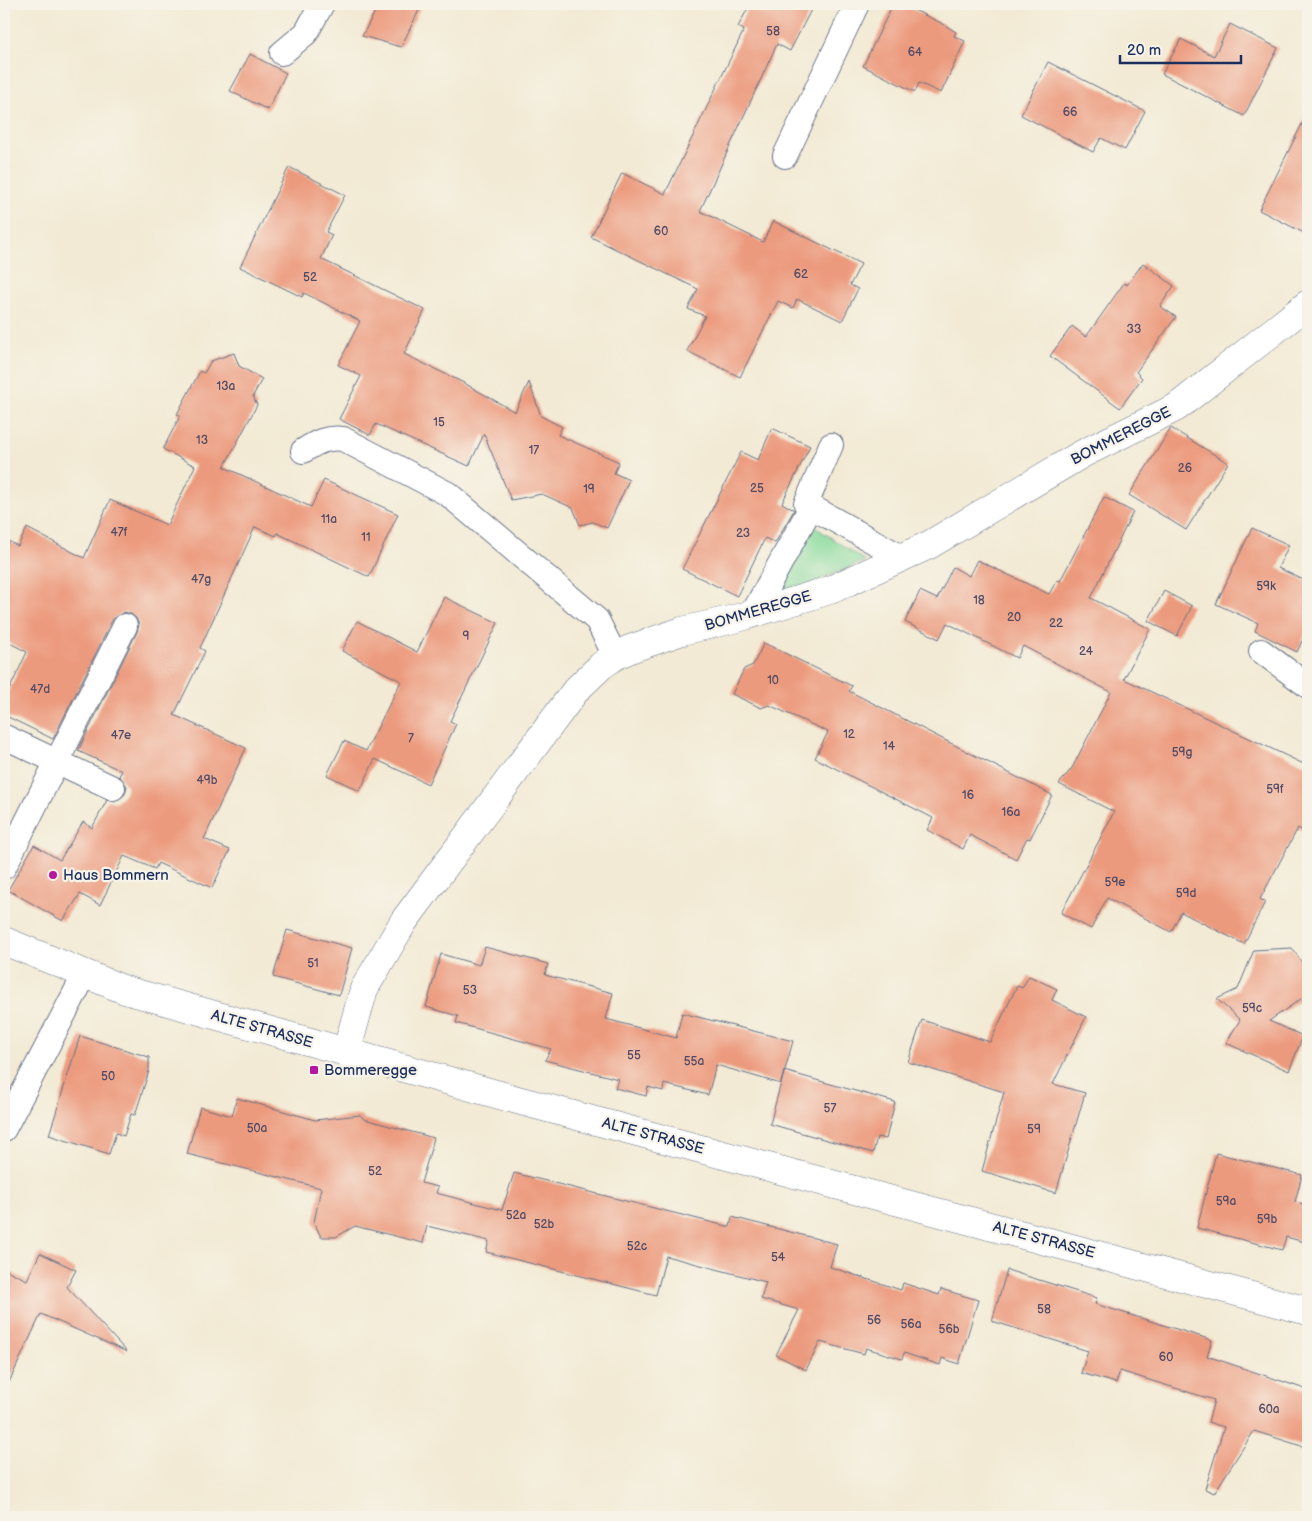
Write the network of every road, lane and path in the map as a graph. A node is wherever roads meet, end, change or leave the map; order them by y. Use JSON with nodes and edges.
{"nodes":[{"id":1,"x":322,"y":4,"type":"edge"},
{"id":2,"x":857,"y":4,"type":"edge"},
{"id":3,"x":282,"y":53,"type":"dead end"},
{"id":4,"x":784,"y":156,"type":"dead end"},
{"id":5,"x":1308,"y":304,"type":"edge"},
{"id":6,"x":831,"y":445,"type":"dead end"},
{"id":7,"x":303,"y":451,"type":"dead end"},
{"id":8,"x":811,"y":507,"type":"junction"},
{"id":9,"x":903,"y":558,"type":"junction"},
{"id":10,"x":753,"y":613,"type":"junction"},
{"id":11,"x":125,"y":626,"type":"dead end"},
{"id":12,"x":1261,"y":651,"type":"dead end"},
{"id":13,"x":615,"y":656,"type":"junction"},
{"id":14,"x":1308,"y":686,"type":"edge"},
{"id":15,"x":5,"y":736,"type":"edge"},
{"id":16,"x":57,"y":762,"type":"junction"},
{"id":17,"x":113,"y":788,"type":"dead end"},
{"id":18,"x":4,"y":868,"type":"edge"},
{"id":19,"x":4,"y":941,"type":"edge"},
{"id":20,"x":85,"y":974,"type":"junction"},
{"id":21,"x":346,"y":1052,"type":"junction"},
{"id":22,"x":4,"y":1129,"type":"edge"},
{"id":23,"x":1308,"y":1311,"type":"edge"}],
"edges":[{"from":1,"to":3,"type":"lane"},
{"from":2,"to":4,"type":"lane"},
{"from":5,"to":9,"type":"street","name":"BOMMEREGGE"},
{"from":6,"to":8,"type":"lane"},
{"from":7,"to":13,"type":"lane"},
{"from":8,"to":9,"type":"lane"},
{"from":8,"to":10,"type":"lane"},
{"from":9,"to":10,"type":"street","name":"BOMMEREGGE"},
{"from":10,"to":13,"type":"street","name":"BOMMEREGGE"},
{"from":11,"to":16,"type":"lane"},
{"from":12,"to":14,"type":"lane"},
{"from":13,"to":21,"type":"street","name":"BOMMEREGGE"},
{"from":15,"to":16,"type":"lane"},
{"from":16,"to":17,"type":"lane"},
{"from":16,"to":18,"type":"lane"},
{"from":19,"to":20,"type":"street","name":"ALTE STRASSE"},
{"from":20,"to":21,"type":"street","name":"ALTE STRASSE"},
{"from":20,"to":22,"type":"lane"},
{"from":21,"to":23,"type":"street","name":"ALTE STRASSE"}]}
